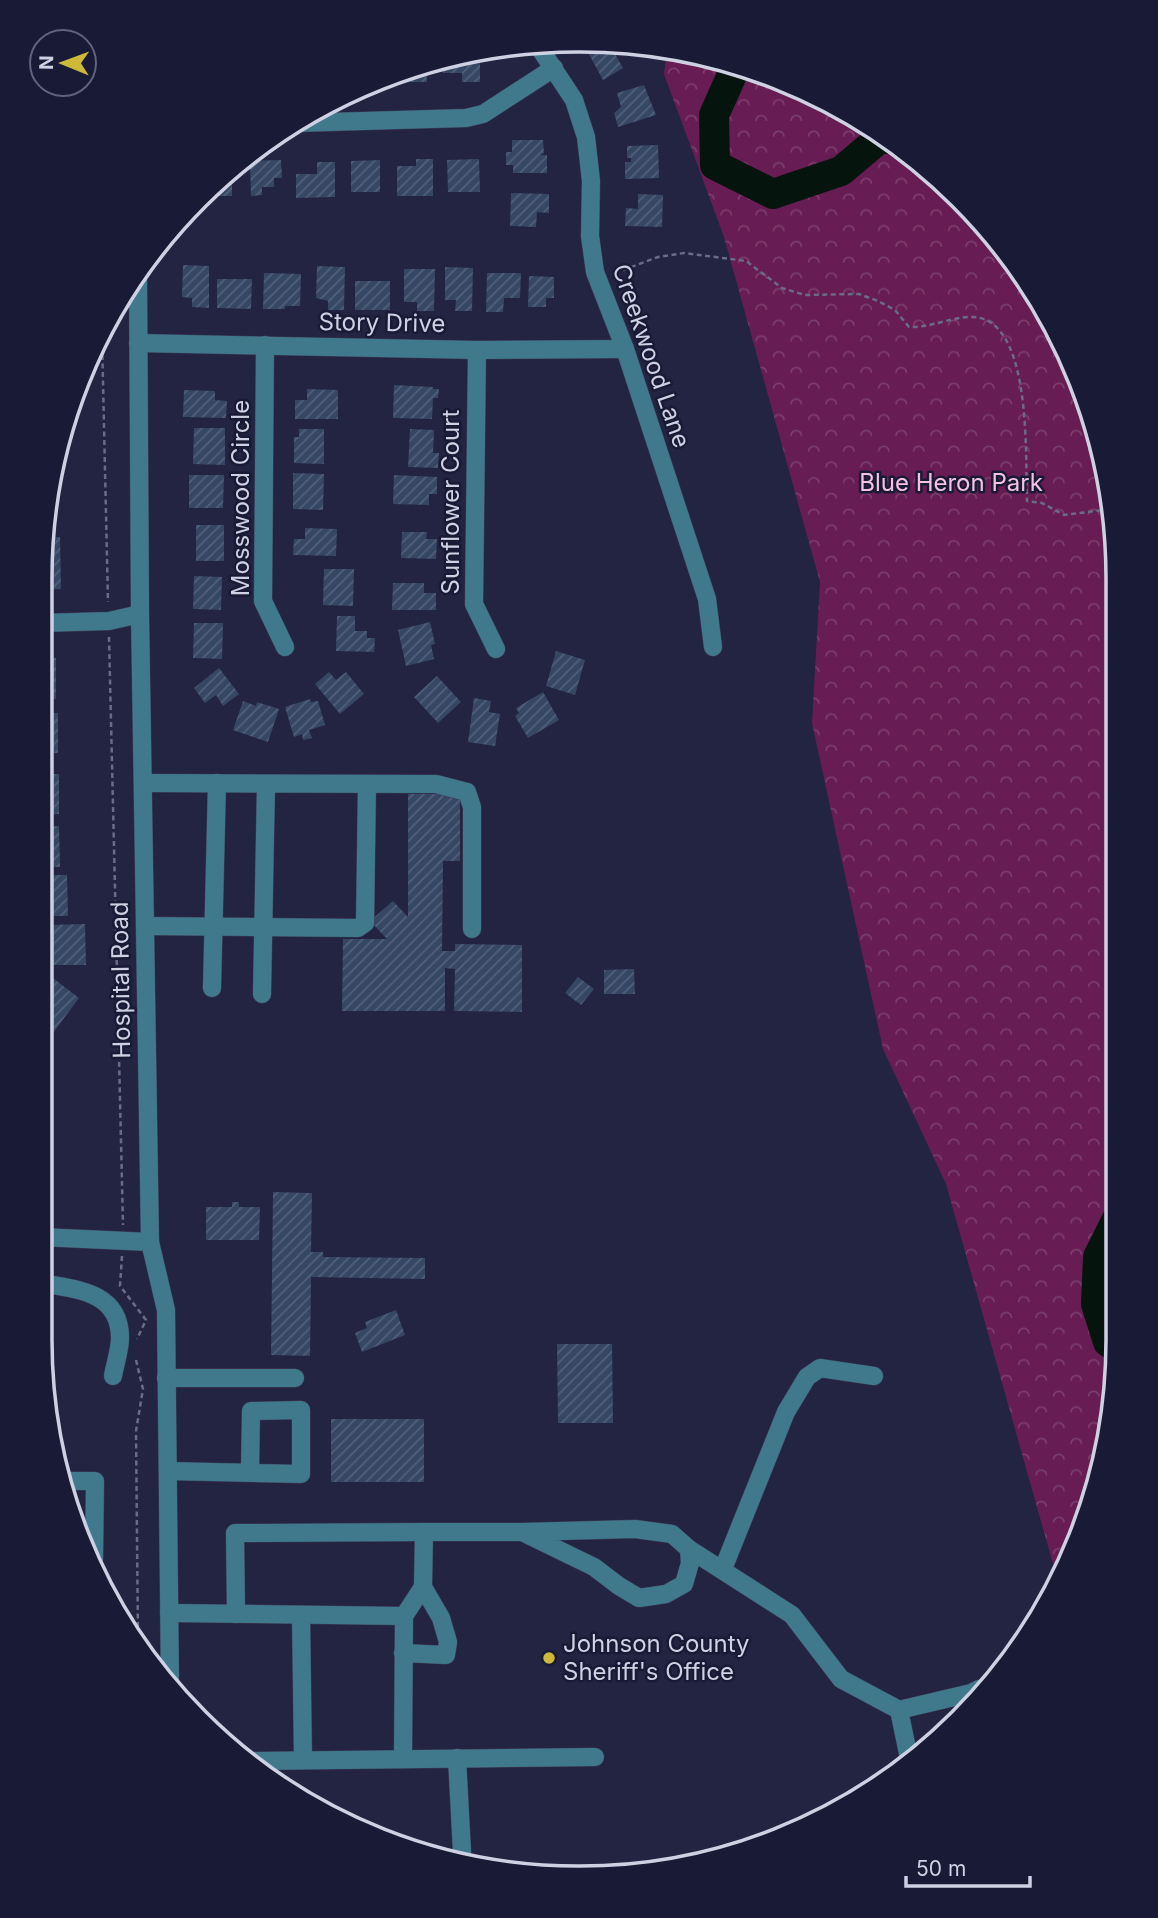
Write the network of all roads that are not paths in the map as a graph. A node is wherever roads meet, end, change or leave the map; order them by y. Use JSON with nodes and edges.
{"nodes":[{"id":1,"x":544,"y":54,"type":"edge"},
{"id":2,"x":554,"y":68,"type":"junction"},
{"id":3,"x":317,"y":122,"type":"edge"},
{"id":4,"x":138,"y":291,"type":"edge"},
{"id":5,"x":138,"y":343,"type":"junction"},
{"id":6,"x":265,"y":345,"type":"junction"},
{"id":7,"x":625,"y":349,"type":"junction"},
{"id":8,"x":477,"y":350,"type":"junction"},
{"id":9,"x":140,"y":614,"type":"junction"},
{"id":10,"x":52,"y":623,"type":"edge"},
{"id":11,"x":713,"y":647,"type":"dead end"},
{"id":12,"x":285,"y":648,"type":"dead end"},
{"id":13,"x":496,"y":649,"type":"dead end"},
{"id":14,"x":143,"y":783,"type":"junction"},
{"id":15,"x":217,"y":783,"type":"junction"},
{"id":16,"x":266,"y":783,"type":"junction"},
{"id":17,"x":367,"y":784,"type":"junction"},
{"id":18,"x":145,"y":926,"type":"junction"},
{"id":19,"x":214,"y":927,"type":"junction"},
{"id":20,"x":264,"y":927,"type":"junction"},
{"id":21,"x":472,"y":929,"type":"dead end"},
{"id":22,"x":212,"y":988,"type":"dead end"},
{"id":23,"x":262,"y":994,"type":"dead end"},
{"id":24,"x":52,"y":1237,"type":"edge"},
{"id":25,"x":150,"y":1242,"type":"junction"},
{"id":26,"x":52,"y":1285,"type":"edge"},
{"id":27,"x":113,"y":1376,"type":"dead end"},
{"id":28,"x":874,"y":1376,"type":"dead end"},
{"id":29,"x":166,"y":1378,"type":"junction"},
{"id":30,"x":295,"y":1378,"type":"dead end"},
{"id":31,"x":167,"y":1471,"type":"junction"},
{"id":32,"x":250,"y":1472,"type":"junction"},
{"id":33,"x":72,"y":1481,"type":"edge"},
{"id":34,"x":424,"y":1532,"type":"junction"},
{"id":35,"x":522,"y":1532,"type":"junction"},
{"id":36,"x":94,"y":1543,"type":"edge"},
{"id":37,"x":689,"y":1549,"type":"junction"},
{"id":38,"x":723,"y":1569,"type":"junction"},
{"id":39,"x":423,"y":1587,"type":"junction"},
{"id":40,"x":169,"y":1613,"type":"junction"},
{"id":41,"x":236,"y":1614,"type":"junction"},
{"id":42,"x":301,"y":1615,"type":"junction"},
{"id":43,"x":404,"y":1616,"type":"junction"},
{"id":44,"x":403,"y":1653,"type":"junction"},
{"id":45,"x":170,"y":1670,"type":"edge"},
{"id":46,"x":967,"y":1694,"type":"edge"},
{"id":47,"x":899,"y":1710,"type":"junction"},
{"id":48,"x":907,"y":1751,"type":"edge"},
{"id":49,"x":595,"y":1757,"type":"dead end"},
{"id":50,"x":457,"y":1758,"type":"junction"},
{"id":51,"x":402,"y":1759,"type":"junction"},
{"id":52,"x":303,"y":1760,"type":"junction"},
{"id":53,"x":263,"y":1761,"type":"edge"},
{"id":54,"x":461,"y":1852,"type":"dead end"}],
"edges":[{"from":1,"to":2,"type":"street","name":"Creekwood Lane"},
{"from":2,"to":3,"type":"street"},
{"from":2,"to":7,"type":"street","name":"Creekwood Lane"},
{"from":4,"to":5,"type":"street","name":"Hospital Road"},
{"from":5,"to":6,"type":"street","name":"Story Drive"},
{"from":5,"to":9,"type":"street","name":"Hospital Road"},
{"from":6,"to":8,"type":"street","name":"Story Drive"},
{"from":6,"to":12,"type":"street","name":"Mosswood Circle"},
{"from":7,"to":8,"type":"street","name":"Story Drive"},
{"from":7,"to":11,"type":"street","name":"Creekwood Lane"},
{"from":8,"to":13,"type":"street","name":"Sunflower Court"},
{"from":9,"to":10,"type":"street"},
{"from":9,"to":14,"type":"street","name":"Hospital Road"},
{"from":14,"to":15,"type":"street"},
{"from":14,"to":18,"type":"street","name":"Hospital Road"},
{"from":15,"to":16,"type":"street"},
{"from":15,"to":19,"type":"street"},
{"from":16,"to":17,"type":"street"},
{"from":16,"to":20,"type":"street"},
{"from":17,"to":20,"type":"street"},
{"from":17,"to":21,"type":"street"},
{"from":18,"to":19,"type":"street"},
{"from":18,"to":25,"type":"street","name":"Hospital Road"},
{"from":19,"to":20,"type":"street"},
{"from":19,"to":22,"type":"street"},
{"from":20,"to":23,"type":"street"},
{"from":24,"to":25,"type":"street"},
{"from":25,"to":29,"type":"street","name":"Hospital Road"},
{"from":26,"to":27,"type":"street"},
{"from":28,"to":38,"type":"street"},
{"from":29,"to":30,"type":"street"},
{"from":29,"to":31,"type":"street","name":"Hospital Road"},
{"from":31,"to":32,"type":"street"},
{"from":31,"to":40,"type":"street","name":"Hospital Road"},
{"from":32,"to":32,"type":"street"},
{"from":33,"to":36,"type":"street"},
{"from":34,"to":35,"type":"street"},
{"from":34,"to":39,"type":"street"},
{"from":34,"to":41,"type":"street"},
{"from":35,"to":37,"type":"street"},
{"from":35,"to":37,"type":"street"},
{"from":37,"to":38,"type":"street"},
{"from":38,"to":47,"type":"street"},
{"from":39,"to":43,"type":"street"},
{"from":39,"to":44,"type":"street"},
{"from":40,"to":41,"type":"street"},
{"from":40,"to":45,"type":"street","name":"Hospital Road"},
{"from":41,"to":42,"type":"street"},
{"from":42,"to":43,"type":"street"},
{"from":42,"to":52,"type":"street"},
{"from":43,"to":44,"type":"street"},
{"from":44,"to":51,"type":"street"},
{"from":46,"to":47,"type":"street"},
{"from":47,"to":48,"type":"street"},
{"from":49,"to":50,"type":"street"},
{"from":50,"to":51,"type":"street"},
{"from":50,"to":54,"type":"street"},
{"from":51,"to":52,"type":"street"},
{"from":52,"to":53,"type":"street"}]}
